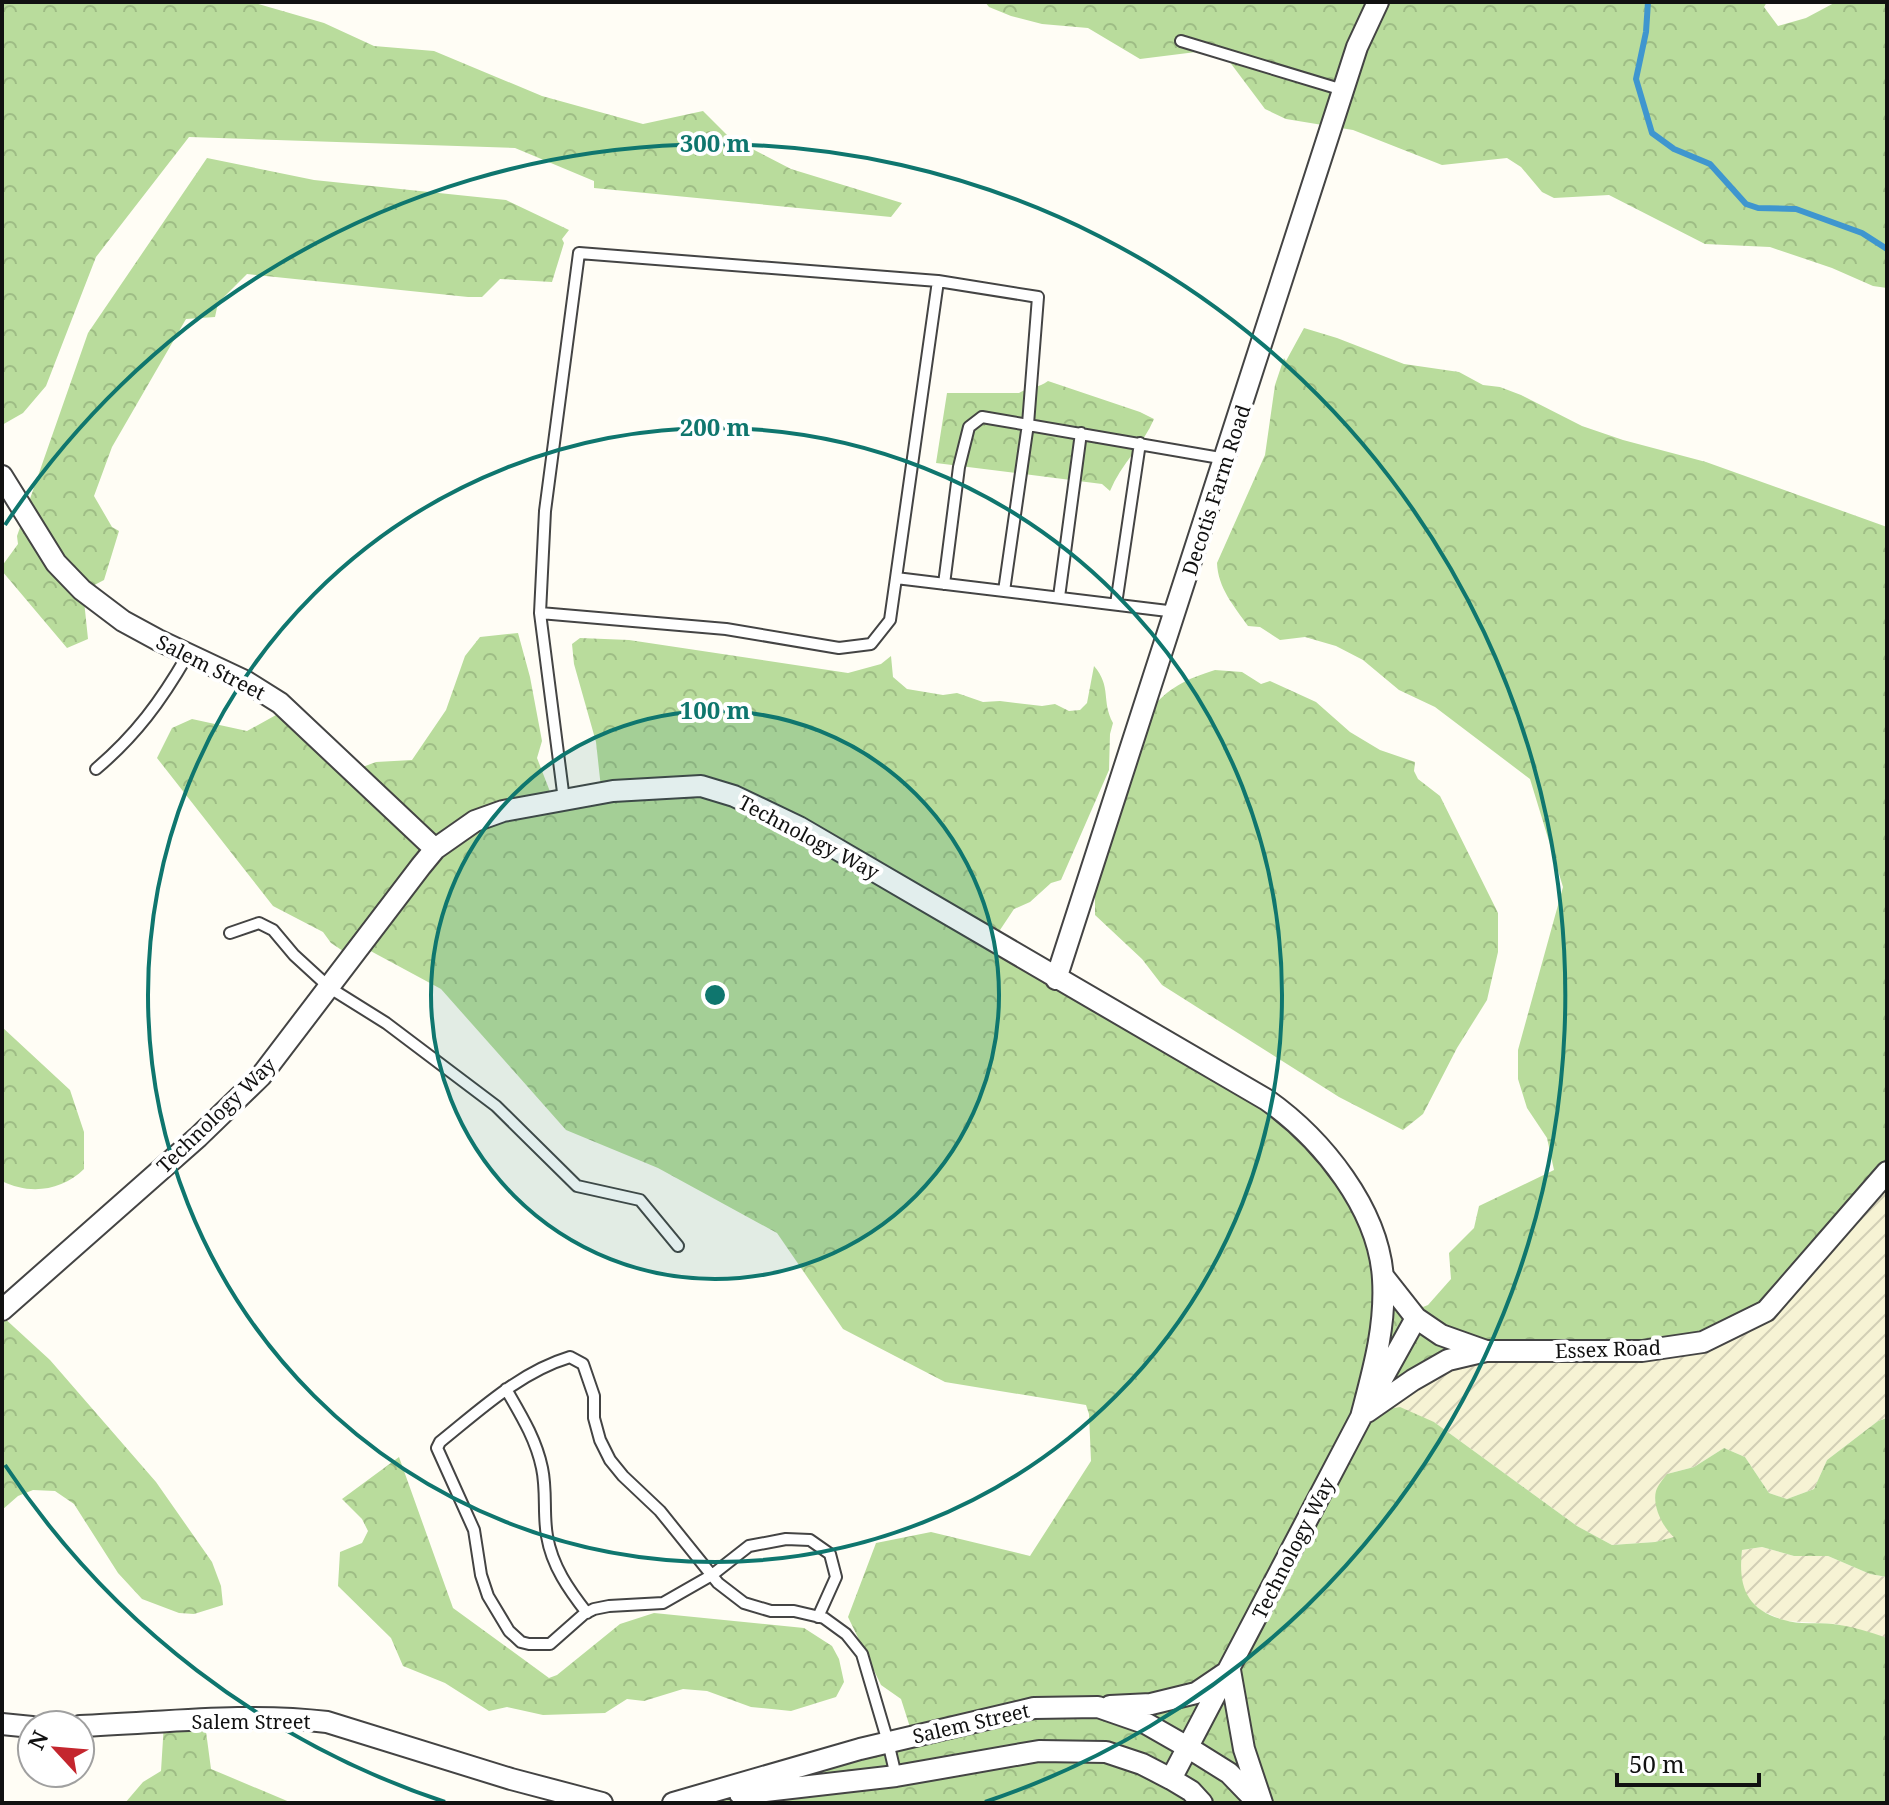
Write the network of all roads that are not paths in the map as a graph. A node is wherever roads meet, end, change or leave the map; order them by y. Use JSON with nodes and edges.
{"nodes":[{"id":1,"x":1378,"y":2,"type":"edge"},
{"id":2,"x":1181,"y":41,"type":"dead end"},
{"id":3,"x":1343,"y":90,"type":"junction"},
{"id":4,"x":938,"y":281,"type":"junction"},
{"id":5,"x":1028,"y":424,"type":"junction"},
{"id":6,"x":1081,"y":433,"type":"junction"},
{"id":7,"x":1140,"y":443,"type":"junction"},
{"id":8,"x":1226,"y":459,"type":"junction"},
{"id":9,"x":2,"y":476,"type":"edge"},
{"id":10,"x":896,"y":578,"type":"junction"},
{"id":11,"x":944,"y":584,"type":"junction"},
{"id":12,"x":1004,"y":591,"type":"junction"},
{"id":13,"x":1059,"y":597,"type":"junction"},
{"id":14,"x":1116,"y":604,"type":"junction"},
{"id":15,"x":1176,"y":612,"type":"junction"},
{"id":16,"x":540,"y":613,"type":"junction"},
{"id":17,"x":187,"y":656,"type":"junction"},
{"id":18,"x":96,"y":769,"type":"dead end"},
{"id":19,"x":564,"y":800,"type":"junction"},
{"id":20,"x":435,"y":849,"type":"junction"},
{"id":21,"x":230,"y":933,"type":"dead end"},
{"id":22,"x":1056,"y":979,"type":"junction"},
{"id":23,"x":330,"y":988,"type":"junction"},
{"id":24,"x":1887,"y":1172,"type":"edge"},
{"id":25,"x":678,"y":1246,"type":"dead end"},
{"id":26,"x":1383,"y":1276,"type":"junction"},
{"id":27,"x":2,"y":1310,"type":"edge"},
{"id":28,"x":1416,"y":1318,"type":"junction"},
{"id":29,"x":1486,"y":1351,"type":"junction"},
{"id":30,"x":506,"y":1389,"type":"junction"},
{"id":31,"x":1361,"y":1417,"type":"junction"},
{"id":32,"x":712,"y":1575,"type":"junction"},
{"id":33,"x":587,"y":1613,"type":"junction"},
{"id":34,"x":818,"y":1617,"type":"junction"},
{"id":35,"x":1230,"y":1670,"type":"junction"},
{"id":36,"x":1098,"y":1707,"type":"junction"},
{"id":37,"x":96,"y":1725,"type":"edge"},
{"id":38,"x":888,"y":1742,"type":"junction"},
{"id":39,"x":1189,"y":1748,"type":"junction"},
{"id":40,"x":896,"y":1776,"type":"junction"},
{"id":41,"x":1171,"y":1779,"type":"junction"},
{"id":42,"x":711,"y":1793,"type":"junction"},
{"id":43,"x":602,"y":1803,"type":"edge"},
{"id":44,"x":673,"y":1803,"type":"edge"},
{"id":45,"x":1202,"y":1803,"type":"edge"},
{"id":46,"x":1260,"y":1803,"type":"edge"}],
"edges":[{"from":1,"to":3,"type":"street","name":"Decotis Farm Road"},
{"from":2,"to":3,"type":"lane"},
{"from":3,"to":8,"type":"street","name":"Decotis Farm Road"},
{"from":4,"to":5,"type":"lane"},
{"from":4,"to":10,"type":"lane"},
{"from":4,"to":16,"type":"lane"},
{"from":5,"to":6,"type":"lane"},
{"from":5,"to":11,"type":"lane"},
{"from":5,"to":12,"type":"lane"},
{"from":6,"to":7,"type":"lane"},
{"from":6,"to":13,"type":"lane"},
{"from":7,"to":8,"type":"lane"},
{"from":7,"to":14,"type":"lane"},
{"from":8,"to":15,"type":"street","name":"Decotis Farm Road"},
{"from":9,"to":17,"type":"street","name":"Salem Street"},
{"from":10,"to":11,"type":"lane"},
{"from":10,"to":16,"type":"lane"},
{"from":11,"to":12,"type":"lane"},
{"from":12,"to":13,"type":"lane"},
{"from":13,"to":14,"type":"lane"},
{"from":14,"to":15,"type":"lane"},
{"from":15,"to":22,"type":"street","name":"Decotis Farm Road"},
{"from":16,"to":19,"type":"lane"},
{"from":17,"to":18,"type":"lane"},
{"from":17,"to":20,"type":"street","name":"Salem Street"},
{"from":19,"to":20,"type":"street","name":"Technology Way"},
{"from":19,"to":22,"type":"street","name":"Technology Way"},
{"from":20,"to":23,"type":"street","name":"Technology Way"},
{"from":21,"to":23,"type":"lane"},
{"from":22,"to":26,"type":"street","name":"Technology Way"},
{"from":23,"to":25,"type":"lane"},
{"from":23,"to":27,"type":"street","name":"Technology Way"},
{"from":24,"to":29,"type":"street","name":"Essex Road"},
{"from":26,"to":28,"type":"street","name":"Essex Road"},
{"from":26,"to":31,"type":"street"},
{"from":28,"to":29,"type":"street","name":"Essex Road"},
{"from":28,"to":31,"type":"street","name":"Technology Way"},
{"from":29,"to":31,"type":"street"},
{"from":30,"to":32,"type":"lane"},
{"from":30,"to":33,"type":"lane"},
{"from":30,"to":33,"type":"lane"},
{"from":31,"to":35,"type":"street","name":"Technology Way"},
{"from":32,"to":33,"type":"lane"},
{"from":32,"to":34,"type":"lane"},
{"from":32,"to":34,"type":"lane"},
{"from":34,"to":38,"type":"lane"},
{"from":35,"to":36,"type":"street"},
{"from":35,"to":39,"type":"street","name":"Technology Way"},
{"from":35,"to":46,"type":"street"},
{"from":36,"to":38,"type":"street","name":"Salem Street"},
{"from":36,"to":39,"type":"street","name":"Salem Street"},
{"from":37,"to":43,"type":"street","name":"Salem Street"},
{"from":38,"to":40,"type":"lane"},
{"from":38,"to":42,"type":"street","name":"Salem Street"},
{"from":39,"to":41,"type":"street","name":"Technology Way"},
{"from":39,"to":46,"type":"street","name":"Salem Street"},
{"from":40,"to":41,"type":"street","name":"Salem Street"},
{"from":40,"to":42,"type":"street","name":"Salem Street"},
{"from":41,"to":45,"type":"street","name":"Salem Street"},
{"from":42,"to":44,"type":"street","name":"Salem Street"}]}
